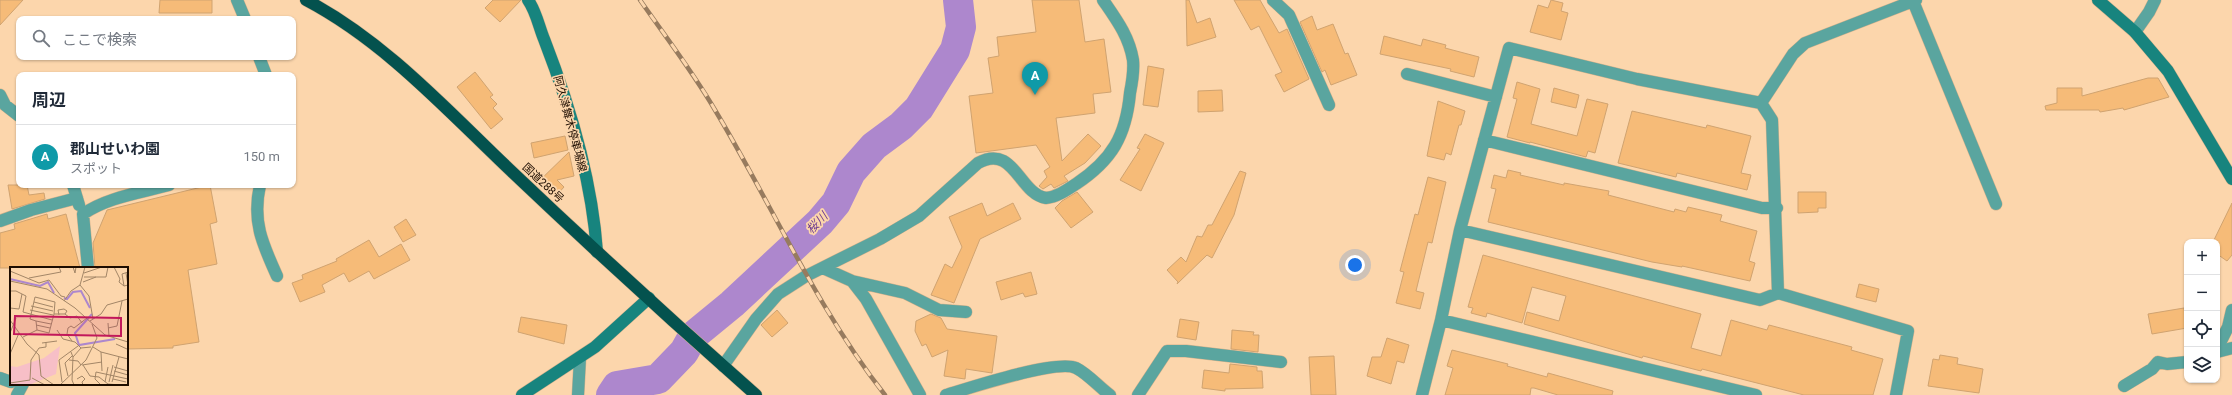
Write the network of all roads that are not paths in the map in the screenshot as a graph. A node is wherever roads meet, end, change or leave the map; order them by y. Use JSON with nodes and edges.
{"nodes":[{"id":1,"x":237,"y":0,"type":"edge"},
{"id":2,"x":306,"y":0,"type":"edge"},
{"id":3,"x":528,"y":0,"type":"edge"},
{"id":4,"x":1103,"y":0,"type":"edge"},
{"id":5,"x":1273,"y":0,"type":"edge"},
{"id":6,"x":2098,"y":0,"type":"edge"},
{"id":7,"x":2155,"y":0,"type":"edge"},
{"id":8,"x":1914,"y":1,"type":"edge"},
{"id":9,"x":244,"y":16,"type":"edge"},
{"id":10,"x":2135,"y":32,"type":"junction"},
{"id":11,"x":260,"y":60,"type":"edge"},
{"id":12,"x":265,"y":72,"type":"edge"},
{"id":13,"x":1407,"y":74,"type":"dead end"},
{"id":14,"x":0,"y":95,"type":"edge"},
{"id":15,"x":1496,"y":97,"type":"junction"},
{"id":16,"x":1760,"y":103,"type":"junction"},
{"id":17,"x":1329,"y":105,"type":"dead end"},
{"id":18,"x":16,"y":114,"type":"edge"},
{"id":19,"x":1484,"y":140,"type":"junction"},
{"id":20,"x":2232,"y":179,"type":"edge"},
{"id":21,"x":74,"y":188,"type":"edge"},
{"id":22,"x":158,"y":188,"type":"edge"},
{"id":23,"x":259,"y":188,"type":"edge"},
{"id":24,"x":76,"y":198,"type":"junction"},
{"id":25,"x":1996,"y":204,"type":"dead end"},
{"id":26,"x":1777,"y":208,"type":"junction"},
{"id":27,"x":83,"y":214,"type":"junction"},
{"id":28,"x":0,"y":221,"type":"edge"},
{"id":29,"x":1460,"y":230,"type":"junction"},
{"id":30,"x":597,"y":252,"type":"junction"},
{"id":31,"x":88,"y":267,"type":"edge"},
{"id":32,"x":823,"y":268,"type":"junction"},
{"id":33,"x":277,"y":276,"type":"dead end"},
{"id":34,"x":852,"y":281,"type":"junction"},
{"id":35,"x":1778,"y":293,"type":"junction"},
{"id":36,"x":649,"y":298,"type":"junction"},
{"id":37,"x":2232,"y":310,"type":"edge"},
{"id":38,"x":966,"y":312,"type":"dead end"},
{"id":39,"x":1441,"y":320,"type":"junction"},
{"id":40,"x":2218,"y":347,"type":"edge"},
{"id":41,"x":2232,"y":348,"type":"edge"},
{"id":42,"x":2220,"y":351,"type":"edge"},
{"id":43,"x":580,"y":358,"type":"junction"},
{"id":44,"x":1281,"y":362,"type":"dead end"},
{"id":45,"x":2184,"y":362,"type":"edge"},
{"id":46,"x":721,"y":365,"type":"junction"},
{"id":47,"x":0,"y":378,"type":"edge"},
{"id":48,"x":10,"y":383,"type":"edge"},
{"id":49,"x":2124,"y":386,"type":"dead end"},
{"id":50,"x":522,"y":395,"type":"edge"},
{"id":51,"x":578,"y":395,"type":"edge"},
{"id":52,"x":756,"y":395,"type":"edge"},
{"id":53,"x":920,"y":395,"type":"edge"},
{"id":54,"x":946,"y":395,"type":"edge"},
{"id":55,"x":1110,"y":395,"type":"edge"},
{"id":56,"x":1138,"y":395,"type":"edge"},
{"id":57,"x":1422,"y":395,"type":"edge"},
{"id":58,"x":1756,"y":395,"type":"edge"},
{"id":59,"x":1896,"y":395,"type":"edge"}],
"edges":[{"from":1,"to":9,"type":"street"},
{"from":2,"to":30,"type":"highway","name":"国道288号"},
{"from":3,"to":30,"type":"street","name":"阿久津舞木停車場線"},
{"from":4,"to":32,"type":"street"},
{"from":5,"to":17,"type":"street"},
{"from":6,"to":10,"type":"street"},
{"from":7,"to":10,"type":"street"},
{"from":8,"to":16,"type":"street"},
{"from":8,"to":25,"type":"street"},
{"from":10,"to":20,"type":"street"},
{"from":11,"to":12,"type":"street"},
{"from":13,"to":15,"type":"street"},
{"from":14,"to":18,"type":"street"},
{"from":15,"to":16,"type":"street"},
{"from":15,"to":19,"type":"street"},
{"from":16,"to":26,"type":"street"},
{"from":19,"to":26,"type":"street"},
{"from":19,"to":29,"type":"street"},
{"from":21,"to":24,"type":"street"},
{"from":22,"to":27,"type":"street"},
{"from":23,"to":33,"type":"street"},
{"from":24,"to":27,"type":"street"},
{"from":24,"to":28,"type":"street"},
{"from":26,"to":35,"type":"street"},
{"from":27,"to":31,"type":"street"},
{"from":29,"to":35,"type":"street"},
{"from":29,"to":39,"type":"street"},
{"from":30,"to":36,"type":"highway","name":"国道288号"},
{"from":32,"to":34,"type":"street"},
{"from":32,"to":46,"type":"street"},
{"from":34,"to":38,"type":"street"},
{"from":34,"to":53,"type":"street"},
{"from":35,"to":59,"type":"street"},
{"from":36,"to":43,"type":"street"},
{"from":36,"to":46,"type":"highway","name":"国道288号"},
{"from":37,"to":40,"type":"street"},
{"from":39,"to":57,"type":"street"},
{"from":39,"to":58,"type":"street"},
{"from":41,"to":42,"type":"street"},
{"from":43,"to":50,"type":"street"},
{"from":43,"to":51,"type":"street"},
{"from":44,"to":56,"type":"street"},
{"from":45,"to":49,"type":"street"},
{"from":46,"to":52,"type":"highway","name":"国道288号"},
{"from":47,"to":48,"type":"street"},
{"from":54,"to":55,"type":"street"}]}
